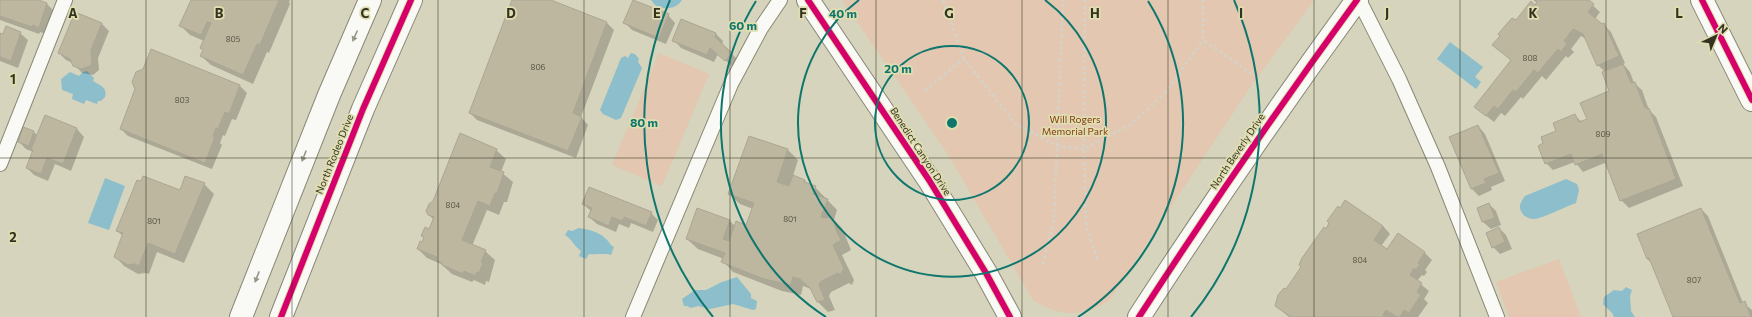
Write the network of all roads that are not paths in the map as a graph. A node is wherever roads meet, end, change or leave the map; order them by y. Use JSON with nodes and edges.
{"nodes":[{"id":1,"x":65,"y":0,"type":"edge"},
{"id":2,"x":370,"y":0,"type":"edge"},
{"id":3,"x":410,"y":0,"type":"edge"},
{"id":4,"x":780,"y":0,"type":"edge"},
{"id":5,"x":808,"y":0,"type":"edge"},
{"id":6,"x":1358,"y":0,"type":"edge"},
{"id":7,"x":1702,"y":0,"type":"edge"},
{"id":8,"x":1752,"y":100,"type":"edge"},
{"id":9,"x":0,"y":164,"type":"edge"},
{"id":10,"x":241,"y":317,"type":"edge"},
{"id":11,"x":282,"y":317,"type":"edge"},
{"id":12,"x":633,"y":317,"type":"edge"},
{"id":13,"x":1010,"y":317,"type":"edge"},
{"id":14,"x":1139,"y":317,"type":"edge"},
{"id":15,"x":1497,"y":317,"type":"edge"}],
"edges":[{"from":1,"to":9,"type":"lane"},
{"from":2,"to":10,"type":"street","one_way":true},
{"from":3,"to":11,"type":"street","name":"North Rodeo Drive"},
{"from":4,"to":12,"type":"lane"},
{"from":5,"to":13,"type":"street","name":"Benedict Canyon Drive"},
{"from":6,"to":14,"type":"street","name":"North Beverly Drive"},
{"from":6,"to":15,"type":"lane"},
{"from":7,"to":8,"type":"street"}]}
